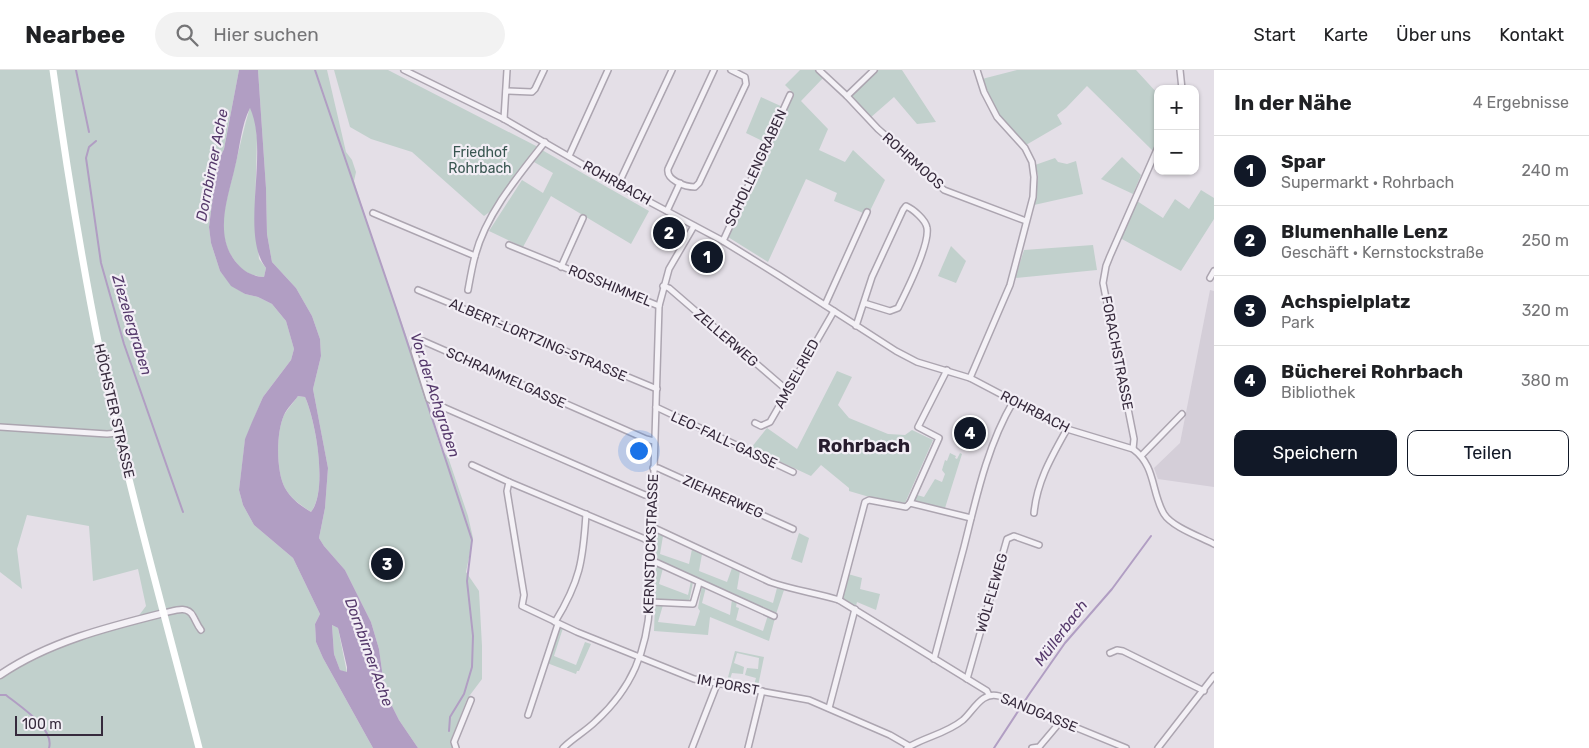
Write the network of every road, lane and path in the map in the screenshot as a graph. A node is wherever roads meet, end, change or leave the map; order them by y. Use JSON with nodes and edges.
{"nodes":[{"id":1,"x":53,"y":70,"type":"edge"},
{"id":2,"x":404,"y":70,"type":"edge"},
{"id":3,"x":507,"y":70,"type":"edge"},
{"id":4,"x":544,"y":70,"type":"edge"},
{"id":5,"x":608,"y":70,"type":"edge"},
{"id":6,"x":672,"y":70,"type":"edge"},
{"id":7,"x":714,"y":70,"type":"edge"},
{"id":8,"x":731,"y":70,"type":"edge"},
{"id":9,"x":820,"y":70,"type":"edge"},
{"id":10,"x":874,"y":70,"type":"edge"},
{"id":11,"x":977,"y":70,"type":"edge"},
{"id":12,"x":1180,"y":70,"type":"edge"},
{"id":13,"x":1182,"y":85,"type":"edge"},
{"id":14,"x":506,"y":91,"type":"junction"},
{"id":15,"x":790,"y":95,"type":"dead end"},
{"id":16,"x":847,"y":96,"type":"junction"},
{"id":17,"x":504,"y":119,"type":"junction"},
{"id":18,"x":545,"y":142,"type":"junction"},
{"id":19,"x":569,"y":156,"type":"junction"},
{"id":20,"x":1154,"y":156,"type":"edge"},
{"id":21,"x":680,"y":182,"type":"junction"},
{"id":22,"x":618,"y":185,"type":"junction"},
{"id":23,"x":666,"y":211,"type":"junction"},
{"id":24,"x":867,"y":212,"type":"dead end"},
{"id":25,"x":373,"y":213,"type":"dead end"},
{"id":26,"x":583,"y":218,"type":"dead end"},
{"id":27,"x":1026,"y":222,"type":"junction"},
{"id":28,"x":694,"y":226,"type":"junction"},
{"id":29,"x":723,"y":241,"type":"junction"},
{"id":30,"x":509,"y":245,"type":"dead end"},
{"id":31,"x":475,"y":256,"type":"junction"},
{"id":32,"x":561,"y":267,"type":"junction"},
{"id":33,"x":1214,"y":271,"type":"edge"},
{"id":34,"x":1210,"y":278,"type":"dead end"},
{"id":35,"x":663,"y":286,"type":"junction"},
{"id":36,"x":418,"y":290,"type":"dead end"},
{"id":37,"x":468,"y":290,"type":"dead end"},
{"id":38,"x":864,"y":302,"type":"junction"},
{"id":39,"x":825,"y":305,"type":"junction"},
{"id":40,"x":659,"y":306,"type":"junction"},
{"id":41,"x":834,"y":311,"type":"junction"},
{"id":42,"x":856,"y":326,"type":"junction"},
{"id":43,"x":947,"y":370,"type":"junction"},
{"id":44,"x":970,"y":378,"type":"junction"},
{"id":45,"x":657,"y":389,"type":"junction"},
{"id":46,"x":788,"y":391,"type":"junction"},
{"id":47,"x":1013,"y":402,"type":"junction"},
{"id":48,"x":656,"y":408,"type":"junction"},
{"id":49,"x":1182,"y":414,"type":"dead end"},
{"id":50,"x":755,"y":423,"type":"dead end"},
{"id":51,"x":0,"y":427,"type":"edge"},
{"id":52,"x":1068,"y":429,"type":"junction"},
{"id":53,"x":118,"y":433,"type":"junction"},
{"id":54,"x":654,"y":441,"type":"junction"},
{"id":55,"x":1133,"y":449,"type":"junction"},
{"id":56,"x":1141,"y":456,"type":"junction"},
{"id":57,"x":472,"y":465,"type":"dead end"},
{"id":58,"x":653,"y":468,"type":"junction"},
{"id":59,"x":792,"y":472,"type":"dead end"},
{"id":60,"x":510,"y":482,"type":"junction"},
{"id":61,"x":653,"y":496,"type":"junction"},
{"id":62,"x":910,"y":503,"type":"junction"},
{"id":63,"x":1034,"y":512,"type":"dead end"},
{"id":64,"x":586,"y":514,"type":"junction"},
{"id":65,"x":971,"y":518,"type":"junction"},
{"id":66,"x":652,"y":527,"type":"junction"},
{"id":67,"x":793,"y":529,"type":"dead end"},
{"id":68,"x":652,"y":542,"type":"junction"},
{"id":69,"x":1214,"y":544,"type":"edge"},
{"id":70,"x":1039,"y":545,"type":"dead end"},
{"id":71,"x":651,"y":560,"type":"junction"},
{"id":72,"x":699,"y":582,"type":"junction"},
{"id":73,"x":839,"y":600,"type":"junction"},
{"id":74,"x":650,"y":602,"type":"junction"},
{"id":75,"x":855,"y":609,"type":"junction"},
{"id":76,"x":164,"y":613,"type":"junction"},
{"id":77,"x":774,"y":616,"type":"dead end"},
{"id":78,"x":557,"y":623,"type":"junction"},
{"id":79,"x":201,"y":630,"type":"dead end"},
{"id":80,"x":1110,"y":653,"type":"dead end"},
{"id":81,"x":641,"y":657,"type":"junction"},
{"id":82,"x":934,"y":659,"type":"junction"},
{"id":83,"x":0,"y":675,"type":"edge"},
{"id":84,"x":1214,"y":676,"type":"edge"},
{"id":85,"x":967,"y":679,"type":"junction"},
{"id":86,"x":717,"y":684,"type":"junction"},
{"id":87,"x":1204,"y":691,"type":"junction"},
{"id":88,"x":762,"y":692,"type":"junction"},
{"id":89,"x":989,"y":695,"type":"junction"},
{"id":90,"x":471,"y":700,"type":"dead end"},
{"id":91,"x":829,"y":708,"type":"junction"},
{"id":92,"x":528,"y":715,"type":"dead end"},
{"id":93,"x":1061,"y":721,"type":"junction"},
{"id":94,"x":908,"y":747,"type":"edge"},
{"id":95,"x":198,"y":748,"type":"edge"},
{"id":96,"x":456,"y":748,"type":"edge"},
{"id":97,"x":563,"y":748,"type":"edge"},
{"id":98,"x":692,"y":748,"type":"edge"},
{"id":99,"x":748,"y":748,"type":"edge"},
{"id":100,"x":1032,"y":748,"type":"edge"},
{"id":101,"x":1126,"y":748,"type":"edge"},
{"id":102,"x":1158,"y":748,"type":"edge"}],
"edges":[{"from":1,"to":53,"type":"main road","name":"HÖCHSTER STRASSE"},
{"from":2,"to":17,"type":"street","name":"ROHRBACH"},
{"from":3,"to":14,"type":"street"},
{"from":4,"to":14,"type":"street"},
{"from":5,"to":19,"type":"street"},
{"from":6,"to":22,"type":"street"},
{"from":7,"to":21,"type":"street"},
{"from":8,"to":21,"type":"street"},
{"from":9,"to":16,"type":"street","name":"ROHRMOOS"},
{"from":10,"to":16,"type":"street"},
{"from":11,"to":27,"type":"street"},
{"from":12,"to":13,"type":"street"},
{"from":14,"to":17,"type":"street"},
{"from":15,"to":29,"type":"street","name":"SCHOLLENGRABEN"},
{"from":16,"to":27,"type":"street","name":"ROHRMOOS"},
{"from":17,"to":18,"type":"street","name":"ROHRBACH"},
{"from":18,"to":19,"type":"street","name":"ROHRBACH"},
{"from":18,"to":31,"type":"street"},
{"from":19,"to":22,"type":"street","name":"ROHRBACH"},
{"from":20,"to":55,"type":"street","name":"FORACHSTRASSE"},
{"from":21,"to":23,"type":"street"},
{"from":22,"to":23,"type":"street","name":"ROHRBACH"},
{"from":23,"to":28,"type":"street","name":"ROHRBACH"},
{"from":24,"to":39,"type":"street"},
{"from":25,"to":31,"type":"street"},
{"from":26,"to":32,"type":"street","name":"ROSSHIMMEL"},
{"from":27,"to":44,"type":"street"},
{"from":28,"to":29,"type":"street","name":"ROHRBACH"},
{"from":28,"to":35,"type":"street","name":"KERNSTOCKSTRASSE"},
{"from":29,"to":39,"type":"street","name":"ROHRBACH"},
{"from":30,"to":32,"type":"street","name":"ROSSHIMMEL"},
{"from":31,"to":37,"type":"street"},
{"from":32,"to":40,"type":"street","name":"ROSSHIMMEL"},
{"from":33,"to":34,"type":"street"},
{"from":35,"to":40,"type":"street","name":"KERNSTOCKSTRASSE"},
{"from":35,"to":46,"type":"street","name":"ZELLERWEG"},
{"from":36,"to":45,"type":"street","name":"ALBERT-LORTZING-STRASSE"},
{"from":38,"to":38,"type":"street"},
{"from":38,"to":42,"type":"street"},
{"from":39,"to":41,"type":"street","name":"ROHRBACH"},
{"from":40,"to":45,"type":"street","name":"KERNSTOCKSTRASSE"},
{"from":41,"to":42,"type":"street","name":"ROHRBACH"},
{"from":41,"to":46,"type":"street","name":"AMSELRIED"},
{"from":42,"to":43,"type":"street","name":"ROHRBACH"},
{"from":43,"to":44,"type":"street","name":"ROHRBACH"},
{"from":43,"to":62,"type":"street"},
{"from":44,"to":47,"type":"street","name":"ROHRBACH"},
{"from":45,"to":48,"type":"street","name":"KERNSTOCKSTRASSE"},
{"from":46,"to":50,"type":"street","name":"AMSELRIED"},
{"from":47,"to":52,"type":"street","name":"ROHRBACH"},
{"from":47,"to":65,"type":"street"},
{"from":48,"to":54,"type":"street","name":"KERNSTOCKSTRASSE"},
{"from":48,"to":59,"type":"street","name":"LEO-FALL-GASSE"},
{"from":49,"to":56,"type":"street"},
{"from":51,"to":53,"type":"street"},
{"from":52,"to":55,"type":"street","name":"ROHRBACH"},
{"from":52,"to":63,"type":"street"},
{"from":53,"to":76,"type":"main road","name":"HÖCHSTER STRASSE"},
{"from":54,"to":58,"type":"street","name":"KERNSTOCKSTRASSE"},
{"from":54,"to":61,"type":"street","name":"SCHRAMMELGASSE"},
{"from":55,"to":56,"type":"street","name":"ROHRBACH"},
{"from":56,"to":69,"type":"street","name":"ROHRBACH"},
{"from":57,"to":60,"type":"street"},
{"from":58,"to":61,"type":"street","name":"KERNSTOCKSTRASSE"},
{"from":58,"to":67,"type":"street","name":"ZIEHRERWEG"},
{"from":60,"to":64,"type":"street"},
{"from":60,"to":78,"type":"street","name":"IM PORST"},
{"from":61,"to":66,"type":"street","name":"KERNSTOCKSTRASSE"},
{"from":62,"to":65,"type":"street"},
{"from":62,"to":73,"type":"street"},
{"from":64,"to":68,"type":"street"},
{"from":64,"to":78,"type":"street"},
{"from":65,"to":82,"type":"street"},
{"from":66,"to":68,"type":"street","name":"KERNSTOCKSTRASSE"},
{"from":66,"to":73,"type":"street"},
{"from":68,"to":71,"type":"street","name":"KERNSTOCKSTRASSE"},
{"from":70,"to":85,"type":"street","name":"WÖLFLEWEG"},
{"from":71,"to":72,"type":"street"},
{"from":71,"to":74,"type":"street","name":"KERNSTOCKSTRASSE"},
{"from":72,"to":74,"type":"street"},
{"from":72,"to":77,"type":"street"},
{"from":73,"to":75,"type":"street"},
{"from":74,"to":81,"type":"street","name":"KERNSTOCKSTRASSE"},
{"from":75,"to":82,"type":"street"},
{"from":75,"to":91,"type":"street"},
{"from":76,"to":79,"type":"street"},
{"from":76,"to":83,"type":"street"},
{"from":76,"to":95,"type":"main road","name":"HÖCHSTER STRASSE"},
{"from":78,"to":81,"type":"street","name":"IM PORST"},
{"from":78,"to":92,"type":"street"},
{"from":80,"to":87,"type":"street"},
{"from":81,"to":86,"type":"street","name":"IM PORST"},
{"from":81,"to":97,"type":"street","name":"KERNSTOCKSTRASSE"},
{"from":82,"to":85,"type":"street"},
{"from":84,"to":87,"type":"street"},
{"from":85,"to":89,"type":"street"},
{"from":86,"to":88,"type":"street","name":"IM PORST"},
{"from":86,"to":98,"type":"street"},
{"from":87,"to":102,"type":"street"},
{"from":88,"to":91,"type":"street","name":"IM PORST"},
{"from":88,"to":99,"type":"street"},
{"from":89,"to":93,"type":"street","name":"SANDGASSE"},
{"from":89,"to":94,"type":"street","name":"SANDGASSE"},
{"from":90,"to":96,"type":"street"},
{"from":91,"to":94,"type":"street","name":"IM PORST"},
{"from":93,"to":100,"type":"street"},
{"from":93,"to":101,"type":"street","name":"SANDGASSE"}]}
